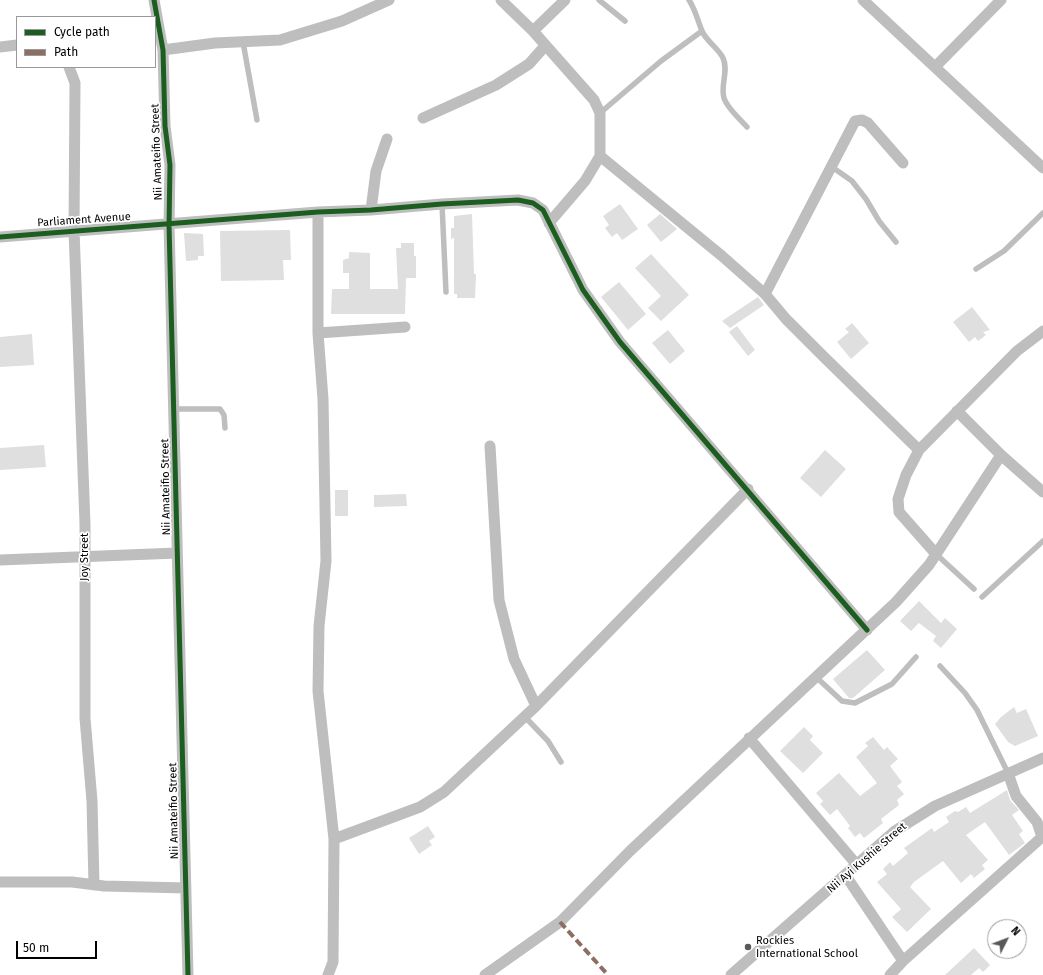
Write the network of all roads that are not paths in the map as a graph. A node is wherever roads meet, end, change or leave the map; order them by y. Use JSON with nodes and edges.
{"nodes":[{"id":1,"x":154,"y":0,"type":"edge"},
{"id":2,"x":389,"y":0,"type":"edge"},
{"id":3,"x":501,"y":0,"type":"edge"},
{"id":4,"x":565,"y":0,"type":"edge"},
{"id":5,"x":599,"y":0,"type":"edge"},
{"id":6,"x":689,"y":0,"type":"edge"},
{"id":7,"x":864,"y":0,"type":"edge"},
{"id":8,"x":1001,"y":0,"type":"edge"},
{"id":9,"x":625,"y":21,"type":"dead end"},
{"id":10,"x":533,"y":31,"type":"junction"},
{"id":11,"x":702,"y":31,"type":"junction"},
{"id":12,"x":243,"y":42,"type":"junction"},
{"id":13,"x":16,"y":45,"type":"edge"},
{"id":14,"x":545,"y":46,"type":"junction"},
{"id":15,"x":0,"y":47,"type":"edge"},
{"id":16,"x":163,"y":50,"type":"junction"},
{"id":17,"x":935,"y":67,"type":"junction"},
{"id":18,"x":69,"y":68,"type":"edge"},
{"id":19,"x":600,"y":113,"type":"junction"},
{"id":20,"x":423,"y":118,"type":"dead end"},
{"id":21,"x":257,"y":120,"type":"dead end"},
{"id":22,"x":747,"y":127,"type":"dead end"},
{"id":23,"x":387,"y":139,"type":"dead end"},
{"id":24,"x":600,"y":156,"type":"junction"},
{"id":25,"x":903,"y":163,"type":"dead end"},
{"id":26,"x":832,"y":167,"type":"junction"},
{"id":27,"x":1043,"y":168,"type":"edge"},
{"id":28,"x":442,"y":204,"type":"junction"},
{"id":29,"x":371,"y":210,"type":"junction"},
{"id":30,"x":318,"y":212,"type":"junction"},
{"id":31,"x":1043,"y":213,"type":"edge"},
{"id":32,"x":549,"y":223,"type":"junction"},
{"id":33,"x":169,"y":225,"type":"junction"},
{"id":34,"x":74,"y":230,"type":"junction"},
{"id":35,"x":0,"y":236,"type":"edge"},
{"id":36,"x":896,"y":242,"type":"dead end"},
{"id":37,"x":976,"y":269,"type":"dead end"},
{"id":38,"x":446,"y":292,"type":"dead end"},
{"id":39,"x":765,"y":294,"type":"junction"},
{"id":40,"x":406,"y":326,"type":"dead end"},
{"id":41,"x":1043,"y":331,"type":"edge"},
{"id":42,"x":318,"y":334,"type":"junction"},
{"id":43,"x":174,"y":409,"type":"junction"},
{"id":44,"x":957,"y":411,"type":"junction"},
{"id":45,"x":225,"y":428,"type":"dead end"},
{"id":46,"x":490,"y":446,"type":"dead end"},
{"id":47,"x":919,"y":450,"type":"junction"},
{"id":48,"x":1001,"y":455,"type":"junction"},
{"id":49,"x":748,"y":489,"type":"junction"},
{"id":50,"x":1043,"y":492,"type":"edge"},
{"id":51,"x":1043,"y":541,"type":"edge"},
{"id":52,"x":177,"y":553,"type":"junction"},
{"id":53,"x":936,"y":554,"type":"junction"},
{"id":54,"x":84,"y":557,"type":"junction"},
{"id":55,"x":0,"y":560,"type":"edge"},
{"id":56,"x":974,"y":589,"type":"dead end"},
{"id":57,"x":982,"y":597,"type":"dead end"},
{"id":58,"x":867,"y":630,"type":"junction"},
{"id":59,"x":916,"y":657,"type":"dead end"},
{"id":60,"x":940,"y":666,"type":"dead end"},
{"id":61,"x":816,"y":677,"type":"junction"},
{"id":62,"x":536,"y":706,"type":"junction"},
{"id":63,"x":525,"y":717,"type":"junction"},
{"id":64,"x":749,"y":738,"type":"junction"},
{"id":65,"x":1043,"y":758,"type":"edge"},
{"id":66,"x":561,"y":762,"type":"dead end"},
{"id":67,"x":1008,"y":773,"type":"junction"},
{"id":68,"x":334,"y":838,"type":"junction"},
{"id":69,"x":857,"y":865,"type":"junction"},
{"id":70,"x":846,"y":876,"type":"junction"},
{"id":71,"x":0,"y":882,"type":"edge"},
{"id":72,"x":94,"y":885,"type":"junction"},
{"id":73,"x":186,"y":888,"type":"junction"},
{"id":74,"x":903,"y":961,"type":"junction"},
{"id":75,"x":188,"y":975,"type":"edge"},
{"id":76,"x":328,"y":975,"type":"edge"},
{"id":77,"x":485,"y":975,"type":"edge"},
{"id":78,"x":731,"y":975,"type":"edge"},
{"id":79,"x":890,"y":975,"type":"edge"}],
"edges":[{"from":1,"to":16,"type":"street","name":"Nii Amateifio Street"},
{"from":2,"to":12,"type":"street"},
{"from":3,"to":10,"type":"street"},
{"from":4,"to":10,"type":"street"},
{"from":5,"to":9,"type":"lane"},
{"from":6,"to":11,"type":"lane"},
{"from":7,"to":17,"type":"street"},
{"from":8,"to":17,"type":"street"},
{"from":10,"to":14,"type":"street"},
{"from":11,"to":19,"type":"lane"},
{"from":11,"to":22,"type":"lane"},
{"from":12,"to":16,"type":"street"},
{"from":12,"to":21,"type":"lane"},
{"from":13,"to":15,"type":"street"},
{"from":14,"to":19,"type":"street"},
{"from":14,"to":20,"type":"street"},
{"from":16,"to":33,"type":"street","name":"Nii Amateifio Street"},
{"from":17,"to":27,"type":"street"},
{"from":18,"to":34,"type":"street","name":"Joy Street"},
{"from":19,"to":24,"type":"street"},
{"from":23,"to":29,"type":"street"},
{"from":24,"to":32,"type":"street"},
{"from":24,"to":39,"type":"street"},
{"from":25,"to":26,"type":"street"},
{"from":26,"to":36,"type":"lane"},
{"from":26,"to":39,"type":"street"},
{"from":28,"to":29,"type":"street","name":"Parliament Avenue"},
{"from":28,"to":32,"type":"street","name":"Parliament Avenue"},
{"from":28,"to":38,"type":"lane"},
{"from":29,"to":30,"type":"street","name":"Parliament Avenue"},
{"from":30,"to":33,"type":"street","name":"Parliament Avenue"},
{"from":30,"to":42,"type":"street"},
{"from":31,"to":37,"type":"lane"},
{"from":32,"to":49,"type":"street","name":"Parliament Avenue"},
{"from":33,"to":34,"type":"street","name":"Parliament Avenue"},
{"from":33,"to":43,"type":"street","name":"Nii Amateifio Street"},
{"from":34,"to":35,"type":"street","name":"Parliament Avenue"},
{"from":34,"to":54,"type":"street","name":"Joy Street"},
{"from":39,"to":47,"type":"street"},
{"from":40,"to":42,"type":"street"},
{"from":41,"to":44,"type":"street"},
{"from":42,"to":68,"type":"street"},
{"from":43,"to":45,"type":"lane"},
{"from":43,"to":52,"type":"street","name":"Nii Amateifio Street"},
{"from":44,"to":47,"type":"street"},
{"from":44,"to":48,"type":"street"},
{"from":46,"to":62,"type":"street"},
{"from":47,"to":53,"type":"street"},
{"from":48,"to":50,"type":"street"},
{"from":48,"to":53,"type":"street"},
{"from":49,"to":58,"type":"street","name":"Parliament Avenue"},
{"from":49,"to":62,"type":"street"},
{"from":51,"to":57,"type":"lane"},
{"from":52,"to":54,"type":"street"},
{"from":52,"to":73,"type":"street","name":"Nii Amateifio Street"},
{"from":53,"to":56,"type":"lane"},
{"from":53,"to":58,"type":"street"},
{"from":54,"to":55,"type":"street"},
{"from":54,"to":72,"type":"street","name":"Joy Street"},
{"from":58,"to":61,"type":"street"},
{"from":59,"to":61,"type":"lane"},
{"from":60,"to":67,"type":"lane"},
{"from":61,"to":64,"type":"street"},
{"from":62,"to":63,"type":"street"},
{"from":63,"to":66,"type":"lane"},
{"from":63,"to":68,"type":"street"},
{"from":64,"to":69,"type":"street"},
{"from":64,"to":77,"type":"street"},
{"from":65,"to":67,"type":"street","name":"Nii Ayi Kushie Street"},
{"from":67,"to":69,"type":"street","name":"Nii Ayi Kushie Street"},
{"from":67,"to":74,"type":"street"},
{"from":68,"to":76,"type":"street"},
{"from":69,"to":70,"type":"street","name":"Nii Ayi Kushie Street"},
{"from":70,"to":74,"type":"street"},
{"from":70,"to":78,"type":"street","name":"Nii Ayi Kushie Street"},
{"from":71,"to":72,"type":"street"},
{"from":72,"to":73,"type":"street"},
{"from":73,"to":75,"type":"street","name":"Nii Amateifio Street"},
{"from":74,"to":79,"type":"street"}]}
